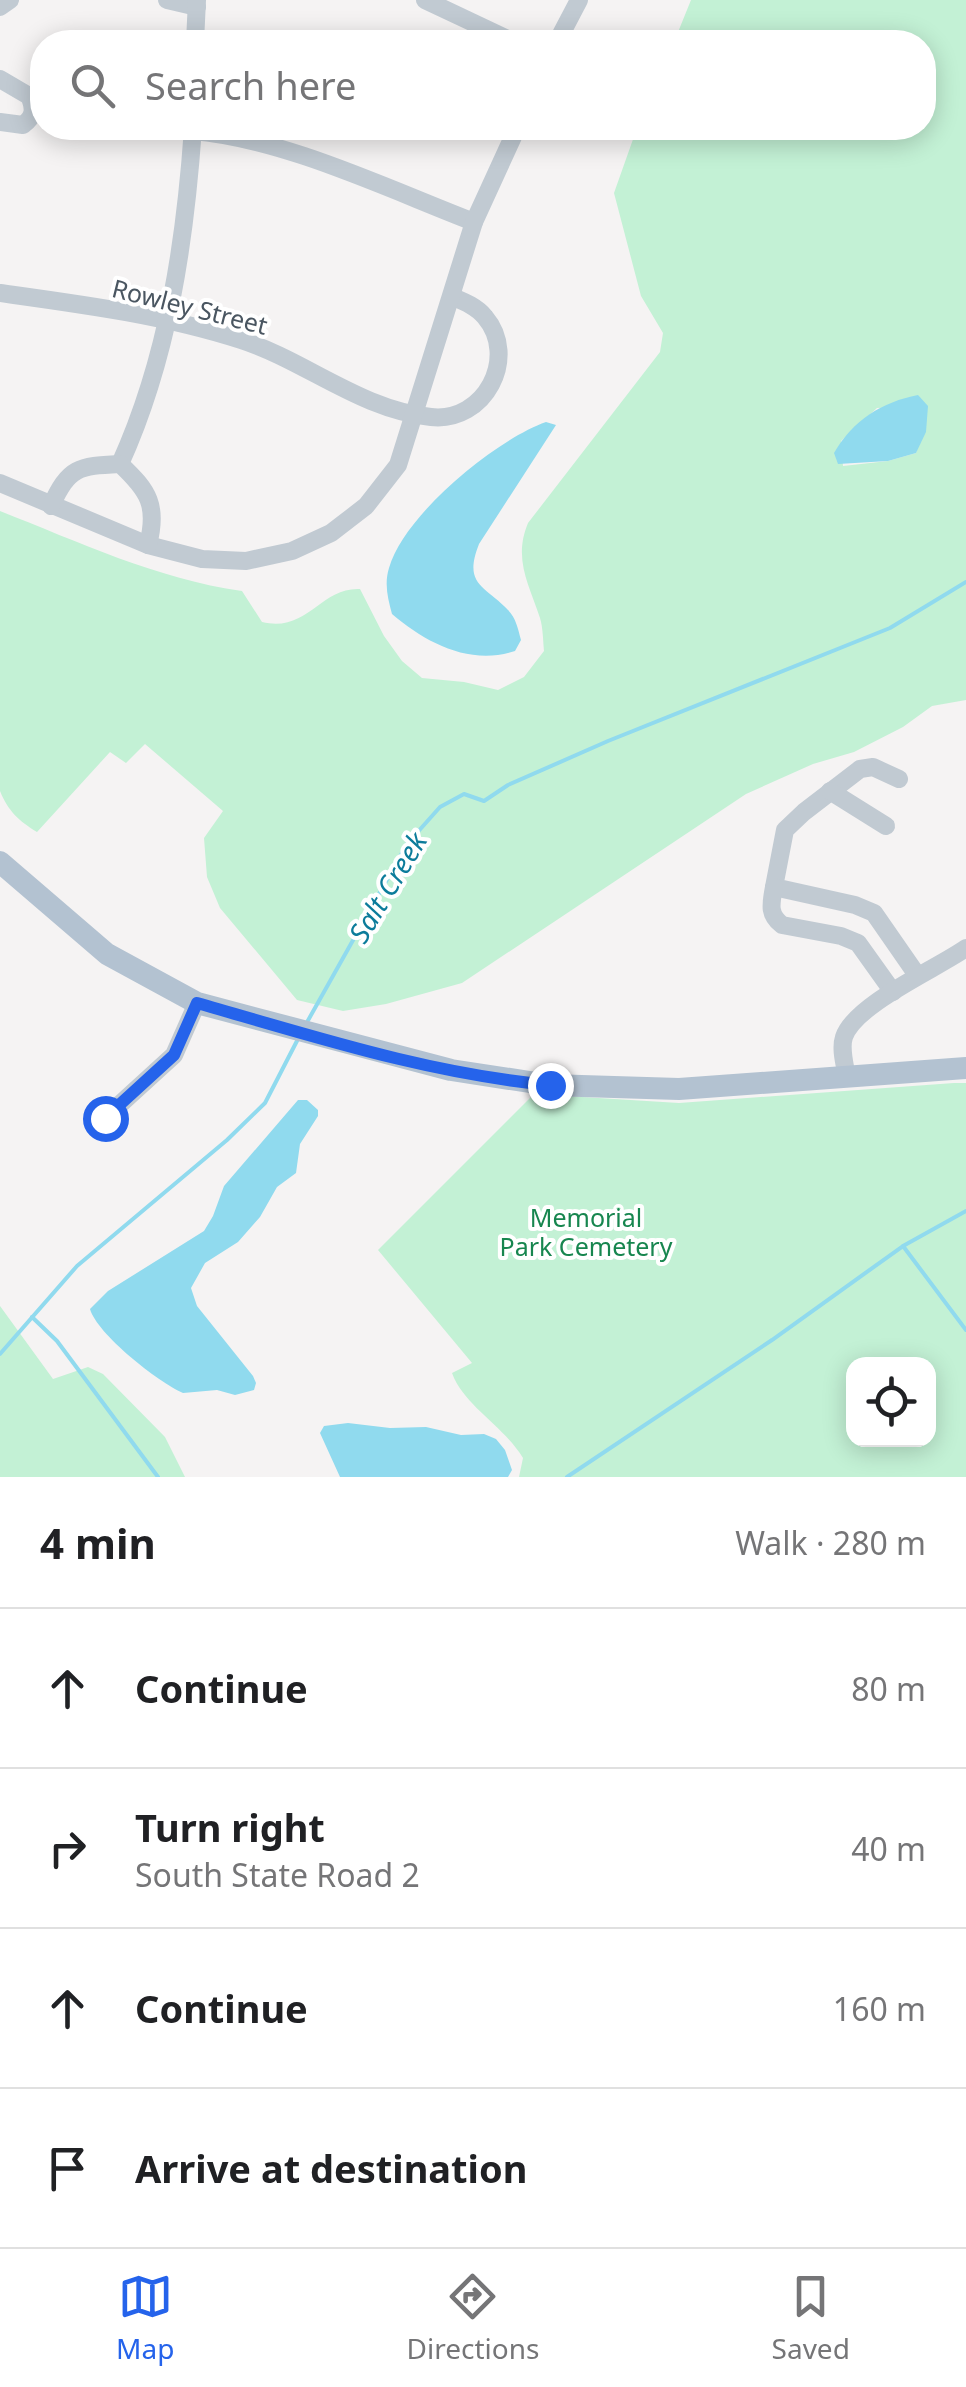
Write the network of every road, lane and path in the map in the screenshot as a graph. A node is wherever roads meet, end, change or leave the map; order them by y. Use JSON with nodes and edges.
{"nodes":[{"id":1,"x":10,"y":0,"type":"edge"},
{"id":2,"x":167,"y":0,"type":"edge"},
{"id":3,"x":425,"y":0,"type":"edge"},
{"id":4,"x":578,"y":0,"type":"edge"},
{"id":5,"x":197,"y":3,"type":"edge"},
{"id":6,"x":0,"y":6,"type":"edge"},
{"id":7,"x":196,"y":30,"type":"edge"},
{"id":8,"x":489,"y":30,"type":"edge"},
{"id":9,"x":563,"y":30,"type":"edge"},
{"id":10,"x":0,"y":79,"type":"edge"},
{"id":11,"x":30,"y":99,"type":"edge"},
{"id":12,"x":30,"y":119,"type":"edge"},
{"id":13,"x":0,"y":122,"type":"edge"},
{"id":14,"x":191,"y":140,"type":"edge"},
{"id":15,"x":252,"y":140,"type":"edge"},
{"id":16,"x":512,"y":140,"type":"edge"},
{"id":17,"x":474,"y":222,"type":"junction"},
{"id":18,"x":0,"y":293,"type":"edge"},
{"id":19,"x":453,"y":297,"type":"junction"},
{"id":20,"x":168,"y":322,"type":"junction"},
{"id":21,"x":493,"y":375,"type":"junction"},
{"id":22,"x":513,"y":380,"type":"dead end"},
{"id":23,"x":415,"y":415,"type":"junction"},
{"id":24,"x":120,"y":464,"type":"junction"},
{"id":25,"x":0,"y":483,"type":"edge"},
{"id":26,"x":51,"y":506,"type":"junction"},
{"id":27,"x":148,"y":545,"type":"junction"},
{"id":28,"x":899,"y":779,"type":"dead end"},
{"id":29,"x":830,"y":791,"type":"junction"},
{"id":30,"x":886,"y":826,"type":"dead end"},
{"id":31,"x":0,"y":844,"type":"edge"},
{"id":32,"x":0,"y":862,"type":"edge"},
{"id":33,"x":774,"y":887,"type":"junction"},
{"id":34,"x":45,"y":900,"type":"junction"},
{"id":35,"x":966,"y":948,"type":"edge"},
{"id":36,"x":917,"y":974,"type":"junction"},
{"id":37,"x":893,"y":992,"type":"junction"},
{"id":38,"x":197,"y":1003,"type":"junction"},
{"id":39,"x":966,"y":1068,"type":"edge"},
{"id":40,"x":847,"y":1077,"type":"junction"},
{"id":41,"x":105,"y":1118,"type":"dead end"}],
"edges":[{"from":1,"to":6,"type":"street"},
{"from":2,"to":5,"type":"street"},
{"from":3,"to":8,"type":"street"},
{"from":4,"to":9,"type":"street"},
{"from":5,"to":7,"type":"street"},
{"from":10,"to":11,"type":"street"},
{"from":12,"to":13,"type":"street"},
{"from":14,"to":20,"type":"street"},
{"from":15,"to":17,"type":"street"},
{"from":16,"to":17,"type":"street"},
{"from":17,"to":19,"type":"street"},
{"from":18,"to":20,"type":"street","name":"Rowley Street"},
{"from":19,"to":21,"type":"street"},
{"from":19,"to":23,"type":"street"},
{"from":20,"to":23,"type":"street","name":"Rowley Street"},
{"from":20,"to":24,"type":"street"},
{"from":21,"to":22,"type":"street"},
{"from":21,"to":23,"type":"street"},
{"from":23,"to":27,"type":"street"},
{"from":24,"to":26,"type":"street"},
{"from":24,"to":27,"type":"street"},
{"from":25,"to":26,"type":"street"},
{"from":26,"to":27,"type":"street"},
{"from":28,"to":29,"type":"street"},
{"from":29,"to":30,"type":"street"},
{"from":29,"to":33,"type":"street"},
{"from":31,"to":34,"type":"main road"},
{"from":32,"to":34,"type":"main road"},
{"from":33,"to":36,"type":"street"},
{"from":33,"to":37,"type":"street"},
{"from":34,"to":38,"type":"main road"},
{"from":35,"to":36,"type":"street"},
{"from":36,"to":37,"type":"street"},
{"from":37,"to":40,"type":"street"},
{"from":38,"to":40,"type":"main road"},
{"from":38,"to":41,"type":"street"},
{"from":39,"to":40,"type":"main road"}]}
